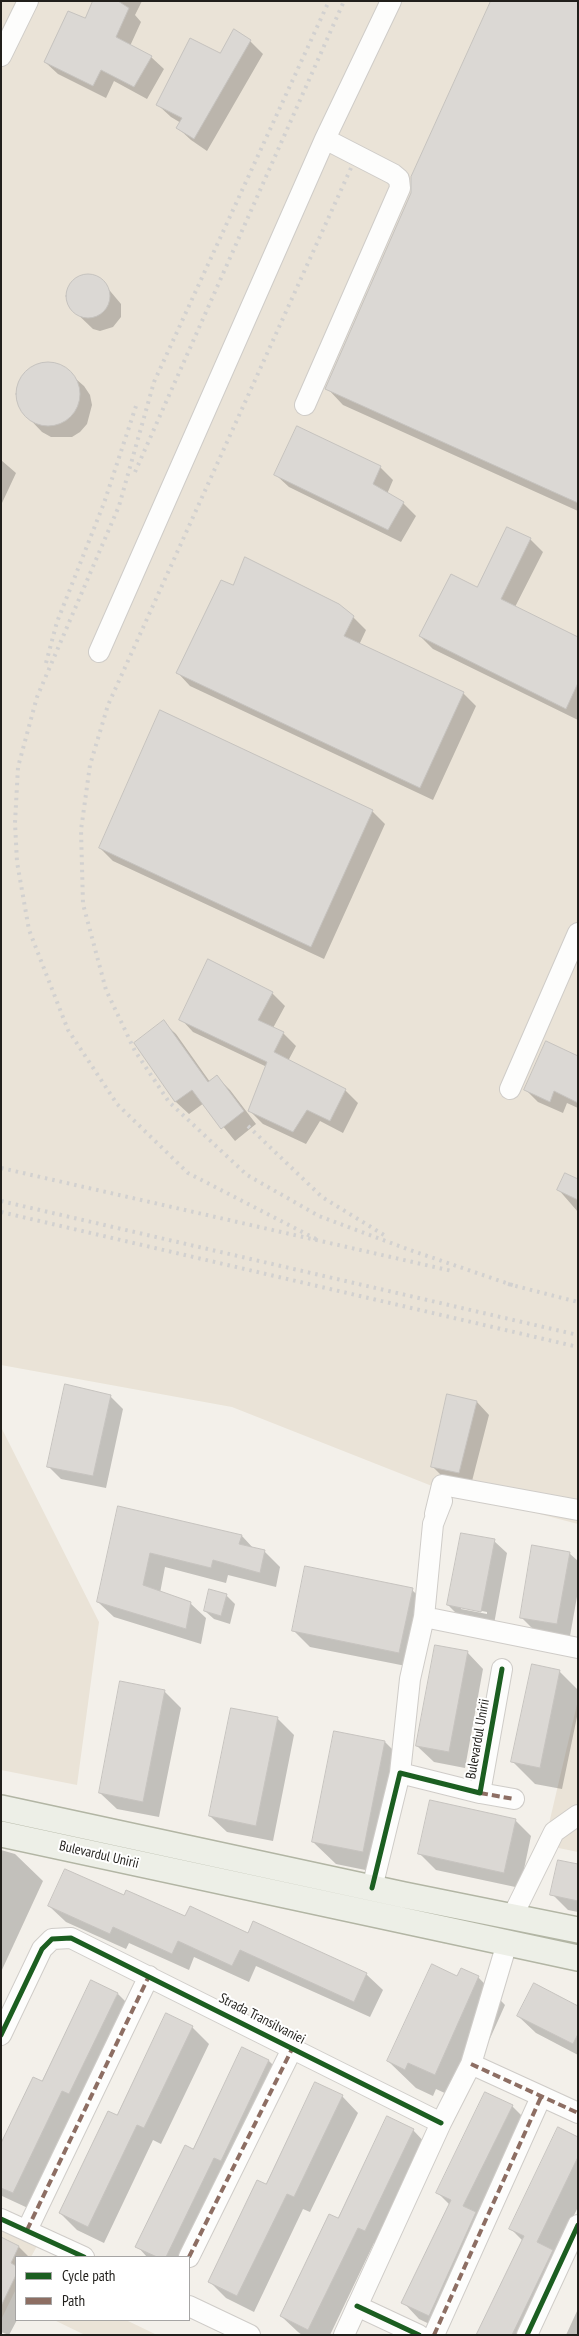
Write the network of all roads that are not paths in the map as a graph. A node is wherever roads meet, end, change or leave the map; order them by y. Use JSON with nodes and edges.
{"nodes":[{"id":1,"x":28,"y":1,"type":"edge"},
{"id":2,"x":391,"y":1,"type":"edge"},
{"id":3,"x":1,"y":56,"type":"edge"},
{"id":4,"x":325,"y":139,"type":"junction"},
{"id":5,"x":305,"y":405,"type":"dead end"},
{"id":6,"x":99,"y":652,"type":"dead end"},
{"id":7,"x":578,"y":933,"type":"edge"},
{"id":8,"x":510,"y":1089,"type":"dead end"},
{"id":9,"x":442,"y":1501,"type":"dead end"},
{"id":10,"x":578,"y":1510,"type":"edge"},
{"id":11,"x":433,"y":1524,"type":"junction"},
{"id":12,"x":424,"y":1617,"type":"junction"},
{"id":13,"x":578,"y":1648,"type":"edge"},
{"id":14,"x":502,"y":1669,"type":"dead end"},
{"id":15,"x":400,"y":1773,"type":"junction"},
{"id":16,"x":480,"y":1793,"type":"junction"},
{"id":17,"x":514,"y":1799,"type":"dead end"},
{"id":18,"x":1,"y":1808,"type":"edge"},
{"id":19,"x":578,"y":1815,"type":"edge"},
{"id":20,"x":1,"y":1834,"type":"edge"},
{"id":21,"x":372,"y":1888,"type":"junction"},
{"id":22,"x":366,"y":1914,"type":"junction"},
{"id":23,"x":512,"y":1917,"type":"junction"},
{"id":24,"x":578,"y":1930,"type":"edge"},
{"id":25,"x":507,"y":1943,"type":"junction"},
{"id":26,"x":578,"y":1958,"type":"edge"},
{"id":27,"x":149,"y":1976,"type":"junction"},
{"id":28,"x":1,"y":2035,"type":"edge"},
{"id":29,"x":294,"y":2047,"type":"junction"},
{"id":30,"x":471,"y":2064,"type":"junction"},
{"id":31,"x":542,"y":2097,"type":"junction"},
{"id":32,"x":578,"y":2113,"type":"edge"},
{"id":33,"x":441,"y":2123,"type":"junction"},
{"id":34,"x":1,"y":2219,"type":"edge"},
{"id":35,"x":578,"y":2225,"type":"edge"},
{"id":36,"x":27,"y":2230,"type":"junction"},
{"id":37,"x":82,"y":2256,"type":"edge"},
{"id":38,"x":190,"y":2256,"type":"edge"},
{"id":39,"x":190,"y":2306,"type":"edge"},
{"id":40,"x":357,"y":2306,"type":"junction"},
{"id":41,"x":250,"y":2335,"type":"edge"},
{"id":42,"x":344,"y":2335,"type":"edge"},
{"id":43,"x":419,"y":2335,"type":"edge"},
{"id":44,"x":434,"y":2335,"type":"edge"},
{"id":45,"x":527,"y":2335,"type":"edge"}],
"edges":[{"from":1,"to":3,"type":"street"},
{"from":2,"to":4,"type":"street"},
{"from":4,"to":5,"type":"street"},
{"from":4,"to":6,"type":"street"},
{"from":7,"to":8,"type":"street"},
{"from":9,"to":11,"type":"street"},
{"from":10,"to":11,"type":"street"},
{"from":11,"to":12,"type":"street"},
{"from":12,"to":13,"type":"street"},
{"from":12,"to":15,"type":"street"},
{"from":14,"to":16,"type":"street","name":"Bulevardul Unirii"},
{"from":15,"to":16,"type":"street","name":"Bulevardul Unirii"},
{"from":15,"to":21,"type":"street"},
{"from":16,"to":17,"type":"street","name":"Bulevardul Unirii"},
{"from":18,"to":21,"type":"main road","name":"Bulevardul Unirii"},
{"from":19,"to":23,"type":"street"},
{"from":20,"to":22,"type":"main road","name":"Bulevardul Unirii"},
{"from":21,"to":22,"type":"main road"},
{"from":21,"to":23,"type":"main road","name":"Bulevardul Unirii"},
{"from":22,"to":25,"type":"main road","name":"Bulevardul Unirii"},
{"from":23,"to":24,"type":"main road","name":"Bulevardul Unirii"},
{"from":23,"to":25,"type":"main road"},
{"from":25,"to":26,"type":"main road","name":"Bulevardul Unirii"},
{"from":25,"to":30,"type":"street"},
{"from":27,"to":28,"type":"street","name":"Strada Transilvaniei"},
{"from":27,"to":29,"type":"street","name":"Strada Transilvaniei"},
{"from":27,"to":36,"type":"street"},
{"from":29,"to":33,"type":"street","name":"Strada Transilvaniei"},
{"from":29,"to":38,"type":"street","name":"Strada Transilvaniei"},
{"from":30,"to":31,"type":"street"},
{"from":30,"to":33,"type":"street"},
{"from":31,"to":32,"type":"street"},
{"from":31,"to":44,"type":"street"},
{"from":33,"to":40,"type":"street"},
{"from":34,"to":36,"type":"street"},
{"from":35,"to":45,"type":"street"},
{"from":36,"to":37,"type":"street"},
{"from":39,"to":41,"type":"street"},
{"from":40,"to":42,"type":"street"},
{"from":40,"to":43,"type":"street"}]}
